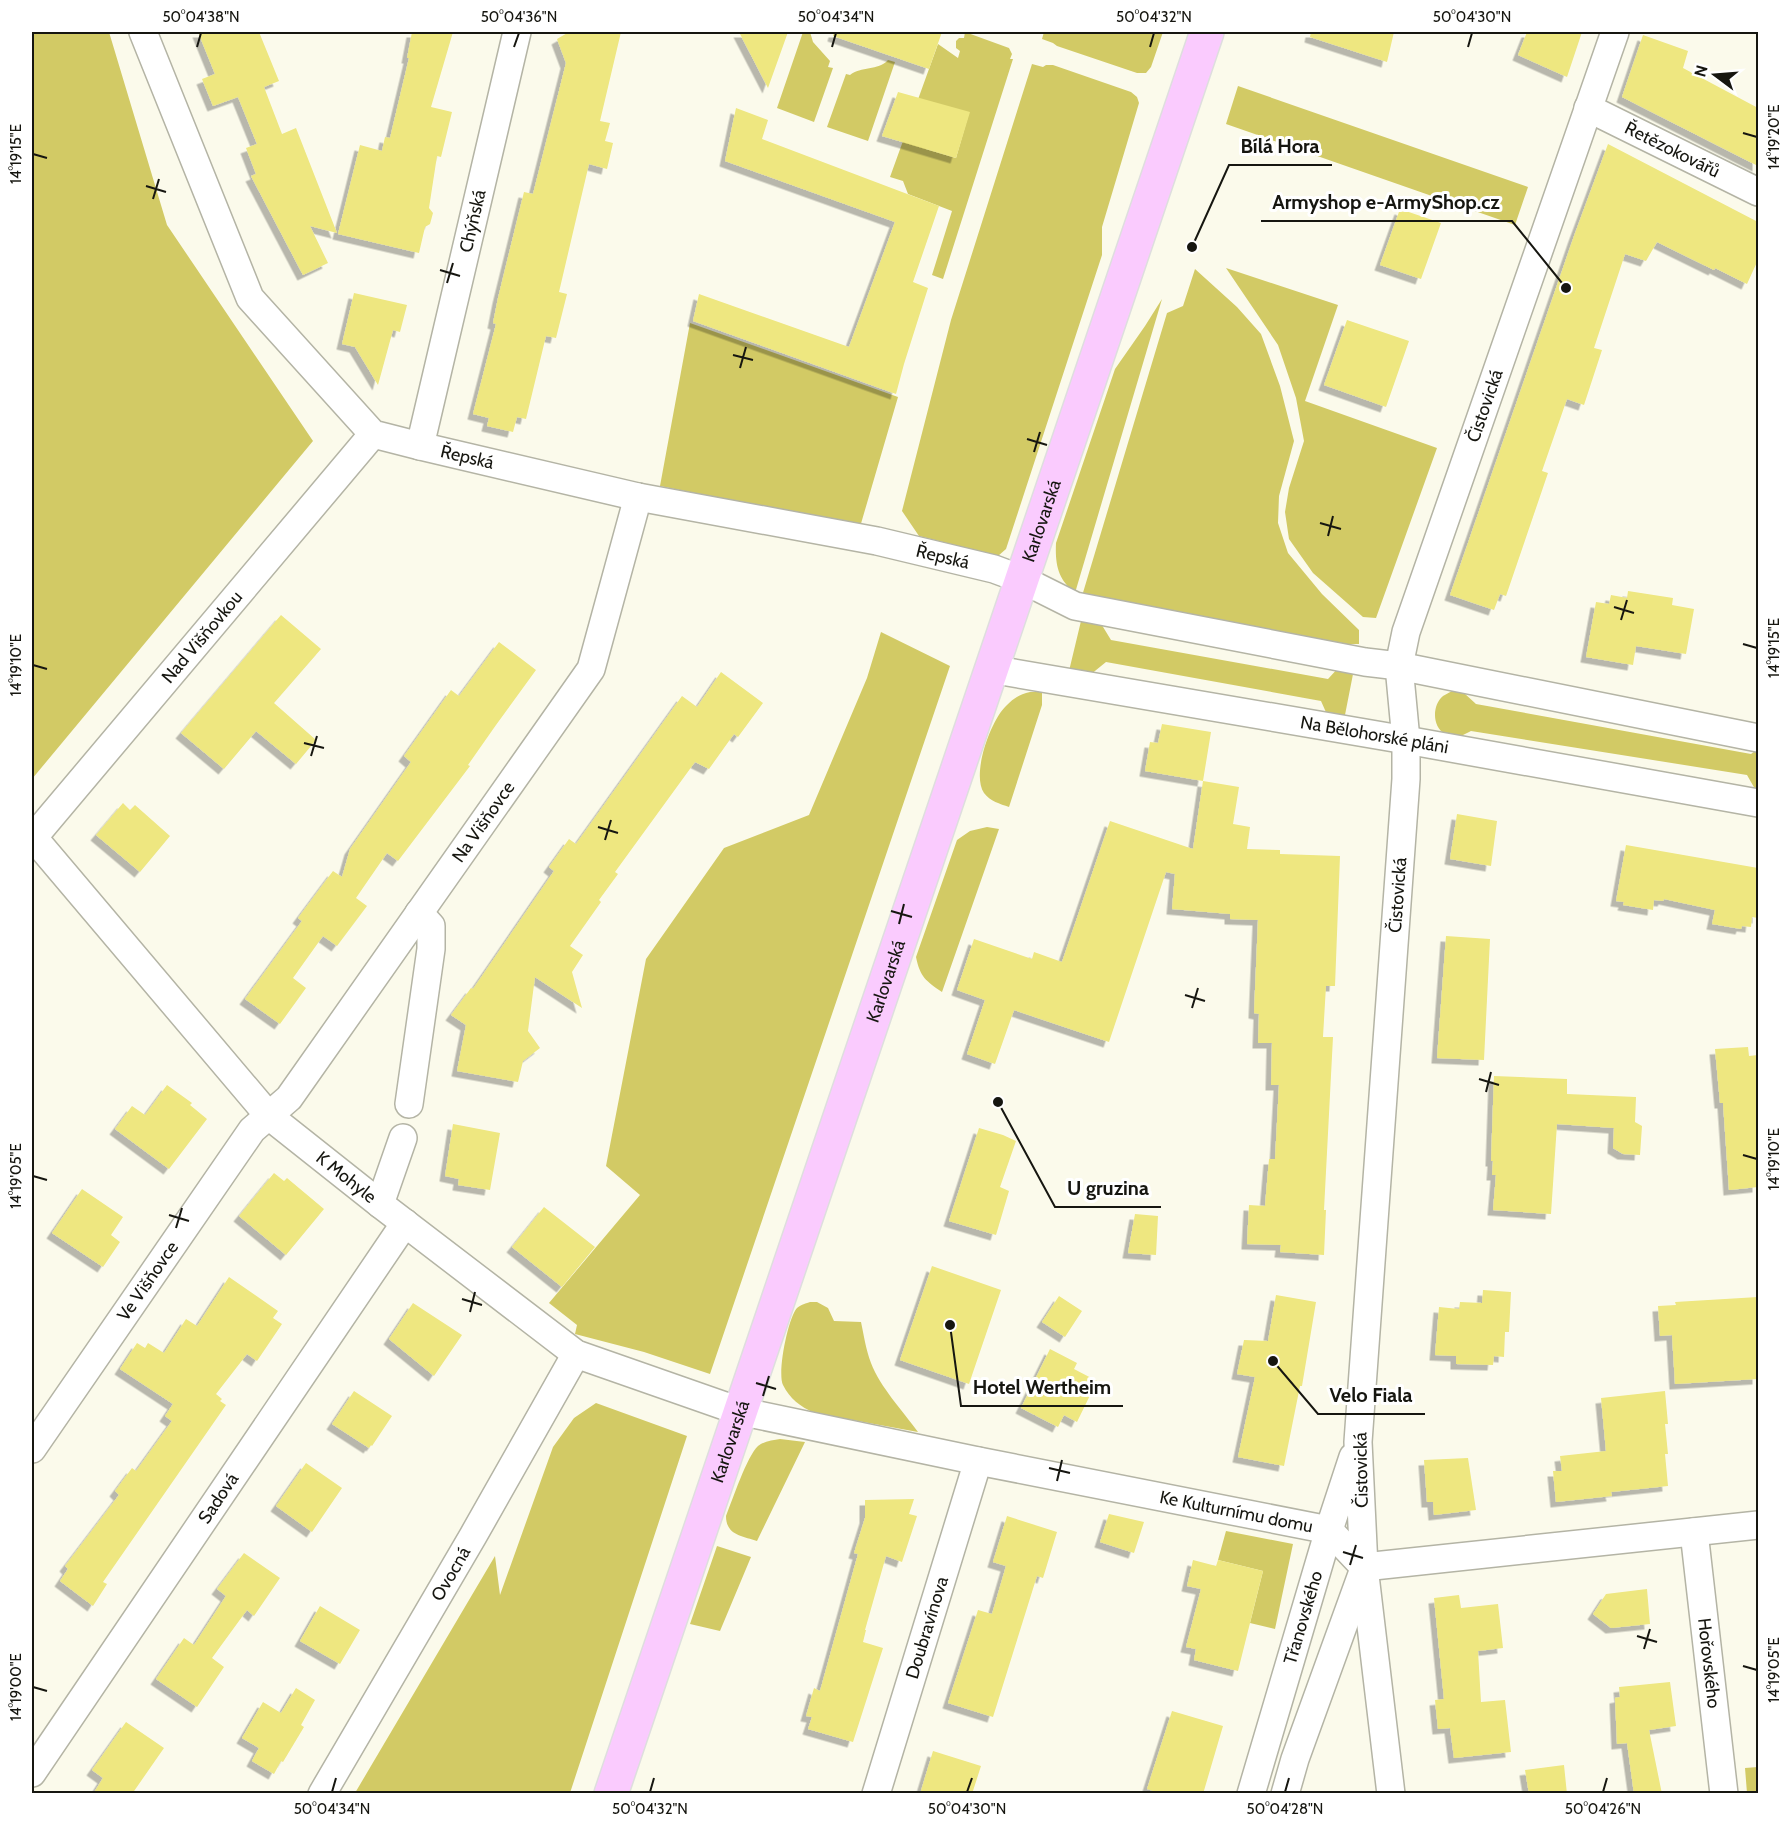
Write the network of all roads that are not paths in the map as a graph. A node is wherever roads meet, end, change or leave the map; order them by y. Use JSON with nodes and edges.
{"nodes":[{"id":1,"x":143,"y":32,"type":"edge"},
{"id":2,"x":517,"y":32,"type":"edge"},
{"id":3,"x":1207,"y":32,"type":"edge"},
{"id":4,"x":1615,"y":32,"type":"edge"},
{"id":5,"x":1588,"y":108,"type":"junction"},
{"id":6,"x":1758,"y":192,"type":"edge"},
{"id":7,"x":373,"y":434,"type":"junction"},
{"id":8,"x":420,"y":446,"type":"junction"},
{"id":9,"x":638,"y":497,"type":"junction"},
{"id":10,"x":1021,"y":579,"type":"junction"},
{"id":11,"x":1399,"y":666,"type":"junction"},
{"id":12,"x":990,"y":669,"type":"junction"},
{"id":13,"x":1758,"y":738,"type":"edge"},
{"id":14,"x":1406,"y":740,"type":"junction"},
{"id":15,"x":1758,"y":802,"type":"edge"},
{"id":16,"x":32,"y":838,"type":"edge"},
{"id":17,"x":419,"y":913,"type":"junction"},
{"id":18,"x":409,"y":1104,"type":"dead end"},
{"id":19,"x":269,"y":1116,"type":"junction"},
{"id":20,"x":403,"y":1138,"type":"dead end"},
{"id":21,"x":380,"y":1204,"type":"junction"},
{"id":22,"x":405,"y":1223,"type":"junction"},
{"id":23,"x":576,"y":1354,"type":"junction"},
{"id":24,"x":739,"y":1411,"type":"junction"},
{"id":25,"x":1358,"y":1442,"type":"junction"},
{"id":26,"x":32,"y":1449,"type":"edge"},
{"id":27,"x":978,"y":1461,"type":"junction"},
{"id":28,"x":1758,"y":1525,"type":"edge"},
{"id":29,"x":1329,"y":1530,"type":"junction"},
{"id":30,"x":1694,"y":1532,"type":"junction"},
{"id":31,"x":1364,"y":1567,"type":"junction"},
{"id":32,"x":32,"y":1773,"type":"edge"},
{"id":33,"x":322,"y":1794,"type":"edge"},
{"id":34,"x":611,"y":1794,"type":"edge"},
{"id":35,"x":876,"y":1794,"type":"edge"},
{"id":36,"x":1251,"y":1794,"type":"edge"},
{"id":37,"x":1286,"y":1794,"type":"edge"},
{"id":38,"x":1391,"y":1794,"type":"edge"},
{"id":39,"x":1724,"y":1794,"type":"edge"}],
"edges":[{"from":1,"to":7,"type":"street"},
{"from":2,"to":8,"type":"street","name":"Chýňská"},
{"from":3,"to":10,"type":"main road","name":"Karlovarská"},
{"from":4,"to":5,"type":"street","name":"Čistovická"},
{"from":5,"to":6,"type":"street","name":"Řetězokovářů"},
{"from":5,"to":11,"type":"street","name":"Čistovická"},
{"from":7,"to":8,"type":"street","name":"Řepská"},
{"from":7,"to":16,"type":"street","name":"Nad Višňovkou"},
{"from":8,"to":9,"type":"street","name":"Řepská"},
{"from":9,"to":10,"type":"street","name":"Řepská"},
{"from":9,"to":17,"type":"street","name":"Na Višňovce"},
{"from":10,"to":11,"type":"street"},
{"from":10,"to":12,"type":"main road","name":"Karlovarská"},
{"from":11,"to":13,"type":"street"},
{"from":11,"to":14,"type":"street","name":"Čistovická"},
{"from":12,"to":14,"type":"street","name":"Na Bělohorské pláni"},
{"from":12,"to":24,"type":"main road","name":"Karlovarská"},
{"from":14,"to":15,"type":"street","name":"Na Bělohorské pláni"},
{"from":14,"to":25,"type":"street","name":"Čistovická"},
{"from":16,"to":19,"type":"street","name":"K Mohyle"},
{"from":17,"to":18,"type":"street"},
{"from":17,"to":19,"type":"street","name":"Na Višňovce"},
{"from":19,"to":21,"type":"street","name":"K Mohyle"},
{"from":19,"to":26,"type":"street","name":"Ve Višňovce"},
{"from":20,"to":21,"type":"street"},
{"from":21,"to":22,"type":"street","name":"K Mohyle"},
{"from":22,"to":23,"type":"street","name":"K Mohyle"},
{"from":22,"to":32,"type":"street","name":"Sadová"},
{"from":23,"to":24,"type":"street","name":"K Mohyle"},
{"from":23,"to":33,"type":"street","name":"Ovocná"},
{"from":24,"to":27,"type":"street","name":"Ke Kulturnímu domu"},
{"from":24,"to":34,"type":"main road","name":"Karlovarská"},
{"from":25,"to":29,"type":"street","name":"Třanovského"},
{"from":25,"to":31,"type":"street","name":"Čistovická"},
{"from":27,"to":29,"type":"street","name":"Ke Kulturnímu domu"},
{"from":27,"to":35,"type":"street","name":"Doubravínova"},
{"from":28,"to":30,"type":"street"},
{"from":29,"to":31,"type":"street","name":"Ke Kulturnímu domu"},
{"from":29,"to":36,"type":"street","name":"Třanovského"},
{"from":30,"to":31,"type":"street"},
{"from":30,"to":39,"type":"street","name":"Hořovského"},
{"from":31,"to":37,"type":"street","name":"Třanovského"},
{"from":31,"to":38,"type":"street","name":"Čistovická"}]}
